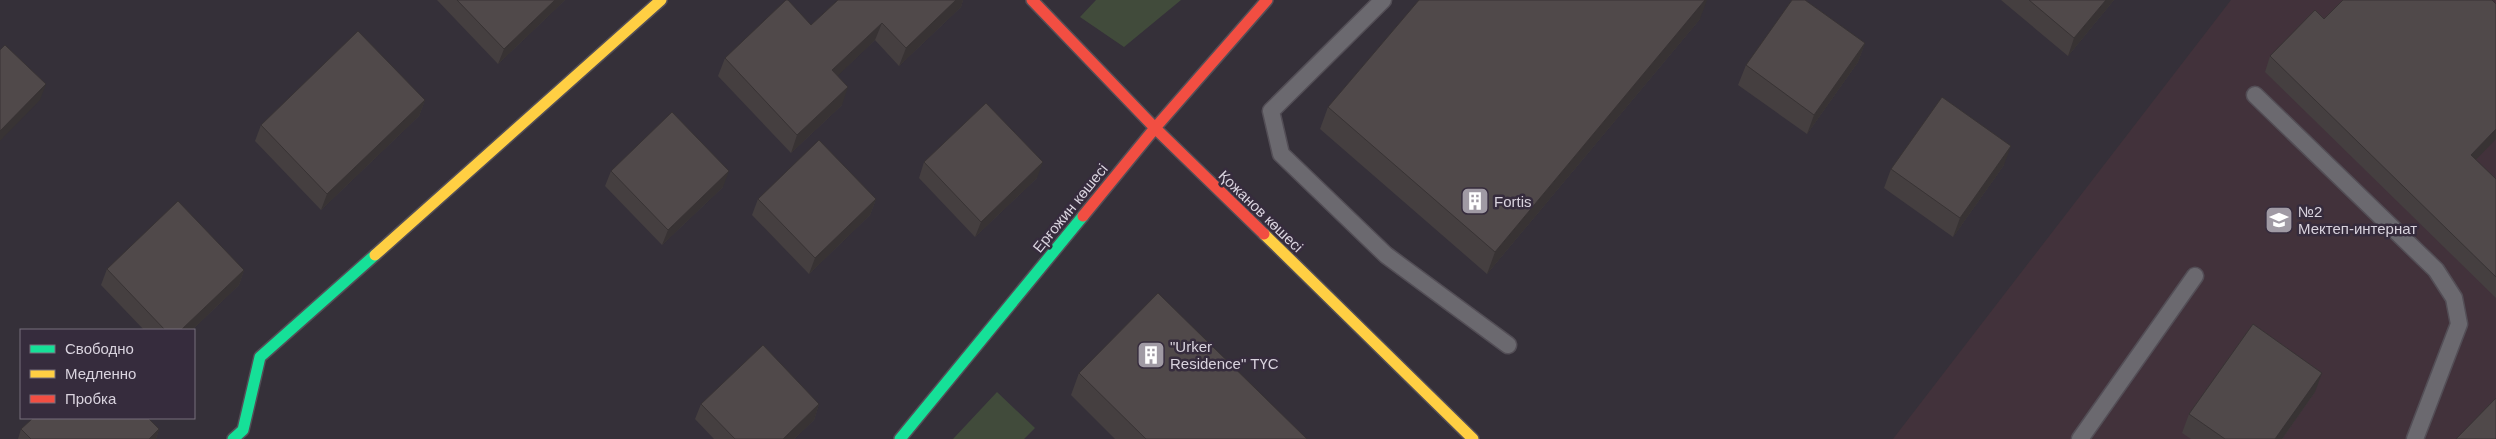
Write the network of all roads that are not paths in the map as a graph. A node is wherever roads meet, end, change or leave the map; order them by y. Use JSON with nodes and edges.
{"nodes":[{"id":1,"x":661,"y":0,"type":"edge"},
{"id":2,"x":1032,"y":0,"type":"edge"},
{"id":3,"x":1267,"y":0,"type":"edge"},
{"id":4,"x":1383,"y":0,"type":"edge"},
{"id":5,"x":2255,"y":95,"type":"dead end"},
{"id":6,"x":1155,"y":128,"type":"junction"},
{"id":7,"x":2194,"y":276,"type":"dead end"},
{"id":8,"x":1508,"y":344,"type":"dead end"},
{"id":9,"x":233,"y":439,"type":"edge"},
{"id":10,"x":900,"y":439,"type":"edge"},
{"id":11,"x":1473,"y":439,"type":"edge"},
{"id":12,"x":2080,"y":439,"type":"edge"},
{"id":13,"x":2415,"y":439,"type":"edge"}],
"edges":[{"from":1,"to":9,"type":"street"},
{"from":2,"to":6,"type":"street","name":"Қожанов көшесі"},
{"from":3,"to":6,"type":"street","name":"Ерғожин көшесі"},
{"from":4,"to":8,"type":"lane"},
{"from":5,"to":13,"type":"lane"},
{"from":6,"to":10,"type":"street","name":"Ерғожин көшесі"},
{"from":6,"to":11,"type":"street","name":"Қожанов көшесі"},
{"from":7,"to":12,"type":"lane"}]}
